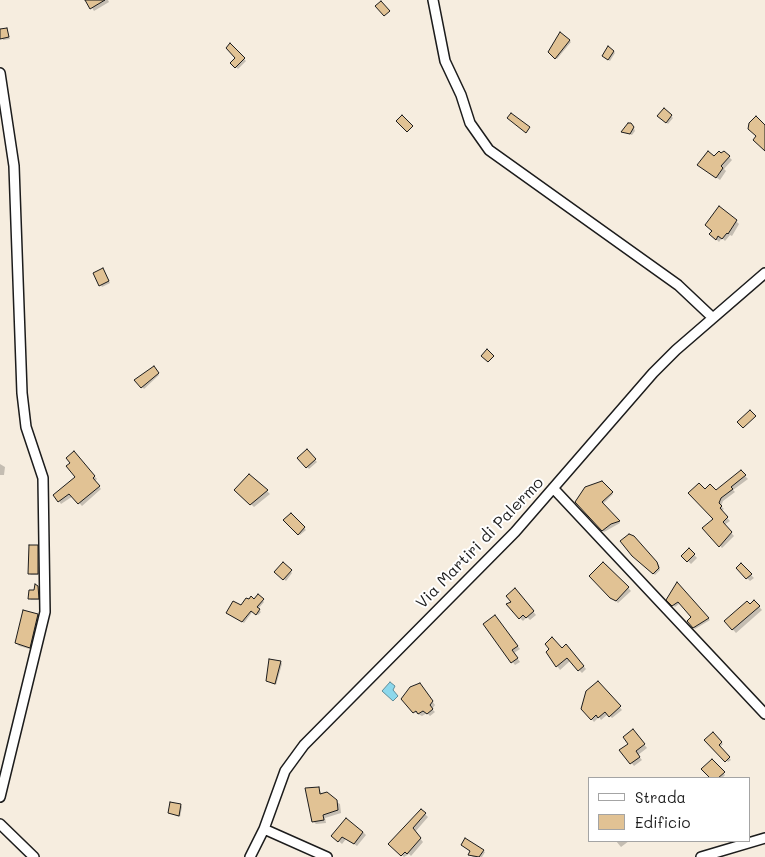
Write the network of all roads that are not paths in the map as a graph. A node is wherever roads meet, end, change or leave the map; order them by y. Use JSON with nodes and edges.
{"nodes":[{"id":1,"x":433,"y":0,"type":"edge"},
{"id":2,"x":0,"y":73,"type":"edge"},
{"id":3,"x":765,"y":273,"type":"edge"},
{"id":4,"x":713,"y":318,"type":"junction"},
{"id":5,"x":553,"y":488,"type":"junction"},
{"id":6,"x":765,"y":714,"type":"edge"},
{"id":7,"x":0,"y":797,"type":"edge"},
{"id":8,"x":0,"y":824,"type":"edge"},
{"id":9,"x":264,"y":829,"type":"junction"},
{"id":10,"x":765,"y":838,"type":"edge"},
{"id":11,"x":34,"y":857,"type":"edge"},
{"id":12,"x":250,"y":857,"type":"edge"},
{"id":13,"x":327,"y":857,"type":"edge"},
{"id":14,"x":701,"y":857,"type":"edge"}],
"edges":[{"from":1,"to":4,"type":"street"},
{"from":2,"to":7,"type":"street"},
{"from":3,"to":4,"type":"street","name":"Via Martiri di Palermo"},
{"from":4,"to":5,"type":"street","name":"Via Martiri di Palermo"},
{"from":5,"to":6,"type":"street"},
{"from":5,"to":9,"type":"street","name":"Via Martiri di Palermo"},
{"from":8,"to":11,"type":"street"},
{"from":9,"to":12,"type":"street","name":"Via Martiri di Palermo"},
{"from":9,"to":13,"type":"street"},
{"from":10,"to":14,"type":"street"}]}
